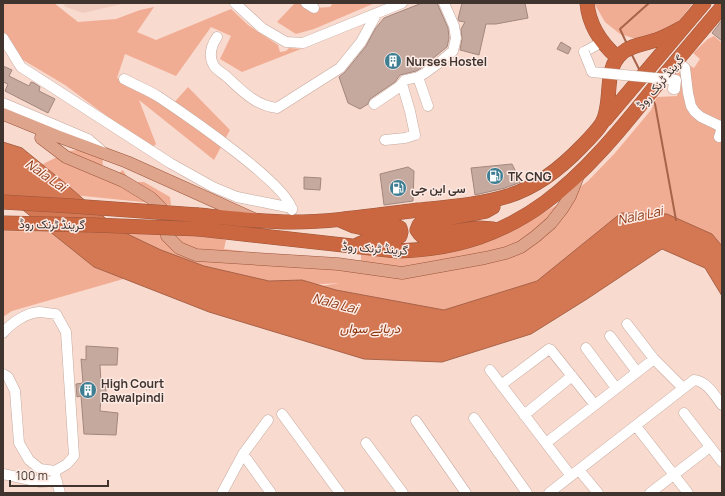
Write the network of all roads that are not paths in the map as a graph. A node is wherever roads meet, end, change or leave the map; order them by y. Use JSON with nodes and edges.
{"nodes":[{"id":1,"x":402,"y":3,"type":"edge"},
{"id":2,"x":444,"y":3,"type":"edge"},
{"id":3,"x":587,"y":3,"type":"edge"},
{"id":4,"x":704,"y":3,"type":"edge"},
{"id":5,"x":240,"y":5,"type":"edge"},
{"id":6,"x":722,"y":7,"type":"edge"},
{"id":7,"x":377,"y":13,"type":"junction"},
{"id":8,"x":683,"y":27,"type":"junction"},
{"id":9,"x":217,"y":37,"type":"dead end"},
{"id":10,"x":3,"y":38,"type":"edge"},
{"id":11,"x":602,"y":42,"type":"junction"},
{"id":12,"x":617,"y":57,"type":"junction"},
{"id":13,"x":677,"y":61,"type":"junction"},
{"id":14,"x":418,"y":77,"type":"junction"},
{"id":15,"x":124,"y":79,"type":"dead end"},
{"id":16,"x":402,"y":84,"type":"junction"},
{"id":17,"x":662,"y":84,"type":"junction"},
{"id":18,"x":3,"y":103,"type":"edge"},
{"id":19,"x":374,"y":104,"type":"dead end"},
{"id":20,"x":428,"y":106,"type":"dead end"},
{"id":21,"x":3,"y":114,"type":"edge"},
{"id":22,"x":3,"y":121,"type":"edge"},
{"id":23,"x":602,"y":123,"type":"junction"},
{"id":24,"x":719,"y":137,"type":"dead end"},
{"id":25,"x":41,"y":138,"type":"junction"},
{"id":26,"x":385,"y":140,"type":"dead end"},
{"id":27,"x":106,"y":153,"type":"junction"},
{"id":28,"x":578,"y":176,"type":"junction"},
{"id":29,"x":507,"y":196,"type":"junction"},
{"id":30,"x":3,"y":202,"type":"edge"},
{"id":31,"x":292,"y":208,"type":"junction"},
{"id":32,"x":233,"y":218,"type":"junction"},
{"id":33,"x":338,"y":219,"type":"junction"},
{"id":34,"x":257,"y":221,"type":"junction"},
{"id":35,"x":198,"y":222,"type":"junction"},
{"id":36,"x":293,"y":222,"type":"junction"},
{"id":37,"x":3,"y":223,"type":"edge"},
{"id":38,"x":499,"y":230,"type":"junction"},
{"id":39,"x":352,"y":247,"type":"junction"},
{"id":40,"x":627,"y":324,"type":"dead end"},
{"id":41,"x":3,"y":333,"type":"edge"},
{"id":42,"x":610,"y":336,"type":"dead end"},
{"id":43,"x":586,"y":348,"type":"dead end"},
{"id":44,"x":654,"y":359,"type":"junction"},
{"id":45,"x":490,"y":370,"type":"dead end"},
{"id":46,"x":637,"y":372,"type":"junction"},
{"id":47,"x":3,"y":374,"type":"edge"},
{"id":48,"x":572,"y":376,"type":"junction"},
{"id":49,"x":501,"y":386,"type":"junction"},
{"id":50,"x":616,"y":388,"type":"junction"},
{"id":51,"x":682,"y":388,"type":"junction"},
{"id":52,"x":595,"y":405,"type":"junction"},
{"id":53,"x":722,"y":405,"type":"edge"},
{"id":54,"x":684,"y":413,"type":"dead end"},
{"id":55,"x":282,"y":414,"type":"dead end"},
{"id":56,"x":524,"y":415,"type":"junction"},
{"id":57,"x":474,"y":418,"type":"dead end"},
{"id":58,"x":268,"y":420,"type":"dead end"},
{"id":59,"x":416,"y":421,"type":"dead end"},
{"id":60,"x":636,"y":426,"type":"junction"},
{"id":61,"x":366,"y":443,"type":"dead end"},
{"id":62,"x":546,"y":443,"type":"junction"},
{"id":63,"x":710,"y":448,"type":"junction"},
{"id":64,"x":243,"y":454,"type":"junction"},
{"id":65,"x":722,"y":462,"type":"edge"},
{"id":66,"x":55,"y":471,"type":"junction"},
{"id":67,"x":575,"y":473,"type":"junction"},
{"id":68,"x":3,"y":474,"type":"edge"},
{"id":69,"x":673,"y":475,"type":"junction"},
{"id":70,"x":57,"y":482,"type":"junction"},
{"id":71,"x":60,"y":493,"type":"edge"},
{"id":72,"x":222,"y":493,"type":"edge"},
{"id":73,"x":271,"y":493,"type":"edge"},
{"id":74,"x":340,"y":493,"type":"edge"},
{"id":75,"x":403,"y":493,"type":"edge"},
{"id":76,"x":466,"y":493,"type":"edge"},
{"id":77,"x":527,"y":493,"type":"edge"},
{"id":78,"x":549,"y":493,"type":"edge"},
{"id":79,"x":598,"y":493,"type":"edge"},
{"id":80,"x":650,"y":493,"type":"edge"},
{"id":81,"x":688,"y":493,"type":"edge"}],
"edges":[{"from":1,"to":7,"type":"street"},
{"from":2,"to":14,"type":"street"},
{"from":3,"to":11,"type":"highway"},
{"from":4,"to":8,"type":"highway","name":"گرینڈ ٹرنک روڈ"},
{"from":5,"to":7,"type":"street"},
{"from":6,"to":13,"type":"highway","name":"گرینڈ ٹرنک روڈ"},
{"from":7,"to":9,"type":"street"},
{"from":8,"to":12,"type":"highway","name":"گرینڈ ٹرنک روڈ"},
{"from":8,"to":23,"type":"highway","name":"گرینڈ ٹرنک روڈ"},
{"from":10,"to":31,"type":"street"},
{"from":11,"to":12,"type":"highway"},
{"from":11,"to":17,"type":"street","bridge":true},
{"from":12,"to":23,"type":"highway","name":"گرینڈ ٹرنک روڈ"},
{"from":13,"to":17,"type":"highway","name":"گرینڈ ٹرنک روڈ"},
{"from":13,"to":24,"type":"street"},
{"from":14,"to":16,"type":"street"},
{"from":14,"to":20,"type":"street"},
{"from":15,"to":31,"type":"street"},
{"from":16,"to":19,"type":"street"},
{"from":16,"to":26,"type":"street"},
{"from":17,"to":28,"type":"highway","name":"گرینڈ ٹرنک روڈ"},
{"from":18,"to":27,"type":"street"},
{"from":21,"to":27,"type":"main road"},
{"from":22,"to":25,"type":"main road"},
{"from":23,"to":29,"type":"highway","name":"گرینڈ ٹرنک روڈ"},
{"from":25,"to":28,"type":"main road"},
{"from":25,"to":32,"type":"main road"},
{"from":27,"to":34,"type":"main road"},
{"from":28,"to":38,"type":"highway","name":"گرینڈ ٹرنک روڈ"},
{"from":29,"to":33,"type":"highway","name":"گرینڈ ٹرنک روڈ"},
{"from":29,"to":38,"type":"highway"},
{"from":30,"to":35,"type":"highway","name":"گرینڈ ٹرنک روڈ","bridge":true},
{"from":31,"to":36,"type":"street"},
{"from":32,"to":34,"type":"highway","name":"گرینڈ ٹرنک روڈ"},
{"from":32,"to":35,"type":"highway","name":"گرینڈ ٹرنک روڈ"},
{"from":33,"to":36,"type":"highway","name":"گرینڈ ٹرنک روڈ"},
{"from":33,"to":39,"type":"highway"},
{"from":34,"to":36,"type":"highway","name":"گرینڈ ٹرنک روڈ"},
{"from":35,"to":37,"type":"highway","name":"گرینڈ ٹرنک روڈ","bridge":true},
{"from":35,"to":39,"type":"highway","name":"گرینڈ ٹرنک روڈ"},
{"from":38,"to":39,"type":"highway","name":"گرینڈ ٹرنک روڈ"},
{"from":40,"to":44,"type":"street"},
{"from":41,"to":66,"type":"street"},
{"from":42,"to":46,"type":"street"},
{"from":43,"to":50,"type":"street"},
{"from":44,"to":46,"type":"street"},
{"from":44,"to":51,"type":"street"},
{"from":45,"to":49,"type":"street"},
{"from":46,"to":50,"type":"street"},
{"from":47,"to":66,"type":"street"},
{"from":48,"to":49,"type":"street"},
{"from":48,"to":52,"type":"street"},
{"from":48,"to":56,"type":"street"},
{"from":49,"to":56,"type":"street"},
{"from":50,"to":52,"type":"street"},
{"from":51,"to":53,"type":"street"},
{"from":51,"to":60,"type":"street"},
{"from":52,"to":62,"type":"street"},
{"from":54,"to":63,"type":"street"},
{"from":55,"to":74,"type":"street"},
{"from":56,"to":62,"type":"street"},
{"from":57,"to":77,"type":"street"},
{"from":58,"to":64,"type":"street"},
{"from":59,"to":76,"type":"street"},
{"from":60,"to":67,"type":"street"},
{"from":60,"to":69,"type":"street"},
{"from":61,"to":75,"type":"street"},
{"from":62,"to":67,"type":"street"},
{"from":63,"to":65,"type":"street"},
{"from":63,"to":69,"type":"street"},
{"from":64,"to":72,"type":"street"},
{"from":64,"to":73,"type":"street"},
{"from":66,"to":70,"type":"street"},
{"from":67,"to":78,"type":"street"},
{"from":67,"to":79,"type":"street"},
{"from":68,"to":70,"type":"street"},
{"from":69,"to":80,"type":"street"},
{"from":69,"to":81,"type":"street"},
{"from":70,"to":71,"type":"street"}]}
